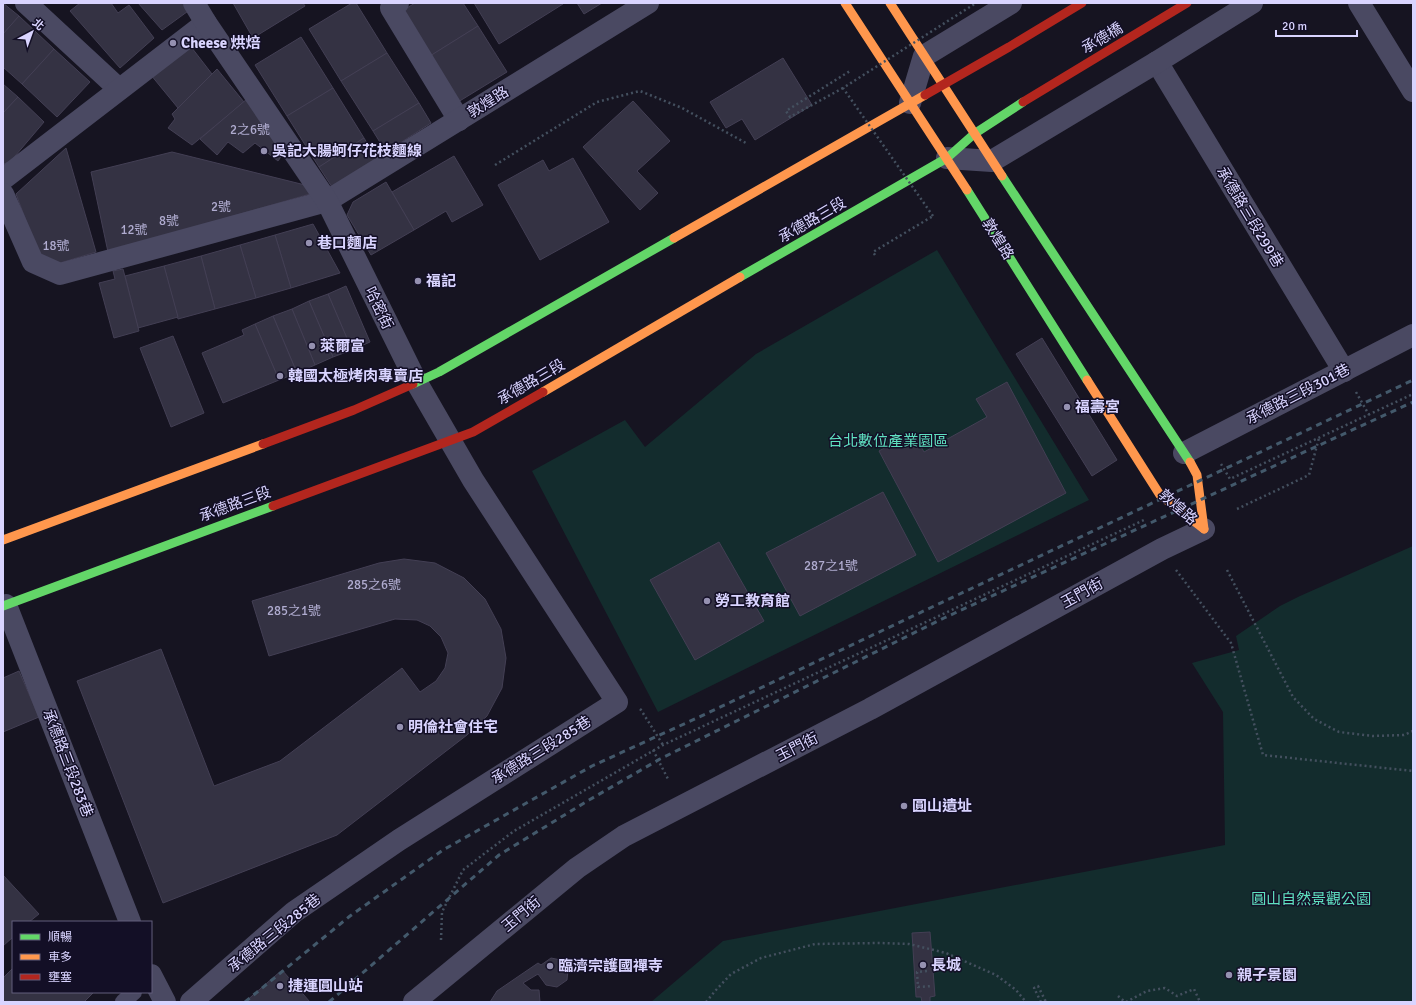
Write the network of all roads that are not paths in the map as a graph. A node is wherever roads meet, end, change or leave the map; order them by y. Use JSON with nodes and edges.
{"nodes":[{"id":1,"x":26,"y":3,"type":"edge"},
{"id":2,"x":194,"y":3,"type":"edge"},
{"id":3,"x":398,"y":3,"type":"edge"},
{"id":4,"x":648,"y":3,"type":"edge"},
{"id":5,"x":845,"y":3,"type":"edge"},
{"id":6,"x":890,"y":3,"type":"edge"},
{"id":7,"x":1011,"y":3,"type":"edge"},
{"id":8,"x":1082,"y":3,"type":"edge"},
{"id":9,"x":1187,"y":3,"type":"edge"},
{"id":10,"x":1252,"y":3,"type":"edge"},
{"id":11,"x":1360,"y":3,"type":"edge"},
{"id":12,"x":206,"y":23,"type":"junction"},
{"id":13,"x":924,"y":56,"type":"junction"},
{"id":14,"x":1157,"y":62,"type":"junction"},
{"id":15,"x":942,"y":84,"type":"junction"},
{"id":16,"x":119,"y":89,"type":"junction"},
{"id":17,"x":1413,"y":91,"type":"edge"},
{"id":18,"x":1031,"y":96,"type":"joint"},
{"id":19,"x":910,"y":103,"type":"junction"},
{"id":20,"x":459,"y":120,"type":"junction"},
{"id":21,"x":974,"y":134,"type":"junction"},
{"id":22,"x":947,"y":158,"type":"junction"},
{"id":23,"x":992,"y":161,"type":"junction"},
{"id":24,"x":3,"y":179,"type":"edge"},
{"id":25,"x":3,"y":194,"type":"edge"},
{"id":26,"x":327,"y":201,"type":"junction"},
{"id":27,"x":1413,"y":335,"type":"edge"},
{"id":28,"x":1344,"y":370,"type":"junction"},
{"id":29,"x":417,"y":383,"type":"junction"},
{"id":30,"x":450,"y":440,"type":"junction"},
{"id":31,"x":1184,"y":453,"type":"junction"},
{"id":32,"x":1204,"y":529,"type":"junction"},
{"id":33,"x":3,"y":540,"type":"edge"},
{"id":34,"x":4,"y":605,"type":"edge"},
{"id":35,"x":130,"y":921,"type":"edge"},
{"id":36,"x":152,"y":978,"type":"edge"},
{"id":37,"x":133,"y":993,"type":"edge"},
{"id":38,"x":123,"y":1002,"type":"edge"},
{"id":39,"x":165,"y":1002,"type":"edge"},
{"id":40,"x":191,"y":1002,"type":"edge"},
{"id":41,"x":414,"y":1002,"type":"edge"}],
"edges":[{"from":1,"to":16,"type":"street"},
{"from":2,"to":12,"type":"street","name":"哈密街"},
{"from":3,"to":20,"type":"street"},
{"from":4,"to":20,"type":"street","name":"敦煌路"},
{"from":5,"to":19,"type":"main road","name":"敦煌路"},
{"from":6,"to":13,"type":"main road","name":"敦煌路"},
{"from":7,"to":13,"type":"street"},
{"from":8,"to":15,"type":"main road"},
{"from":9,"to":18,"type":"main road","name":"承德橋"},
{"from":10,"to":14,"type":"street"},
{"from":11,"to":17,"type":"street"},
{"from":12,"to":16,"type":"street"},
{"from":12,"to":26,"type":"street","name":"哈密街"},
{"from":13,"to":15,"type":"main road","name":"敦煌路"},
{"from":13,"to":19,"type":"street"},
{"from":14,"to":23,"type":"street"},
{"from":14,"to":28,"type":"street","name":"承德路三段299巷"},
{"from":15,"to":19,"type":"main road"},
{"from":15,"to":21,"type":"main road","name":"敦煌路"},
{"from":16,"to":24,"type":"street"},
{"from":18,"to":21,"type":"main road","name":"承德路三段"},
{"from":19,"to":22,"type":"main road","name":"敦煌路"},
{"from":19,"to":29,"type":"main road"},
{"from":20,"to":26,"type":"street","name":"敦煌路"},
{"from":21,"to":22,"type":"main road","name":"承德路三段"},
{"from":21,"to":23,"type":"main road","name":"敦煌路"},
{"from":22,"to":23,"type":"street"},
{"from":22,"to":30,"type":"main road","name":"承德路三段"},
{"from":22,"to":32,"type":"main road","name":"敦煌路"},
{"from":23,"to":31,"type":"main road","name":"敦煌路"},
{"from":25,"to":26,"type":"street","name":"敦煌路"},
{"from":26,"to":29,"type":"street","name":"哈密街"},
{"from":27,"to":28,"type":"street","name":"承德路三段301巷"},
{"from":28,"to":31,"type":"street","name":"承德路三段301巷"},
{"from":29,"to":30,"type":"street","name":"哈密街"},
{"from":29,"to":33,"type":"main road"},
{"from":30,"to":34,"type":"main road","name":"承德路三段"},
{"from":30,"to":40,"type":"street","name":"承德路三段285巷"},
{"from":31,"to":32,"type":"main road","name":"敦煌路"},
{"from":32,"to":41,"type":"street","name":"玉門街"},
{"from":34,"to":35,"type":"street","name":"承德路三段283巷"},
{"from":36,"to":39,"type":"street"},
{"from":37,"to":38,"type":"lane"}]}
